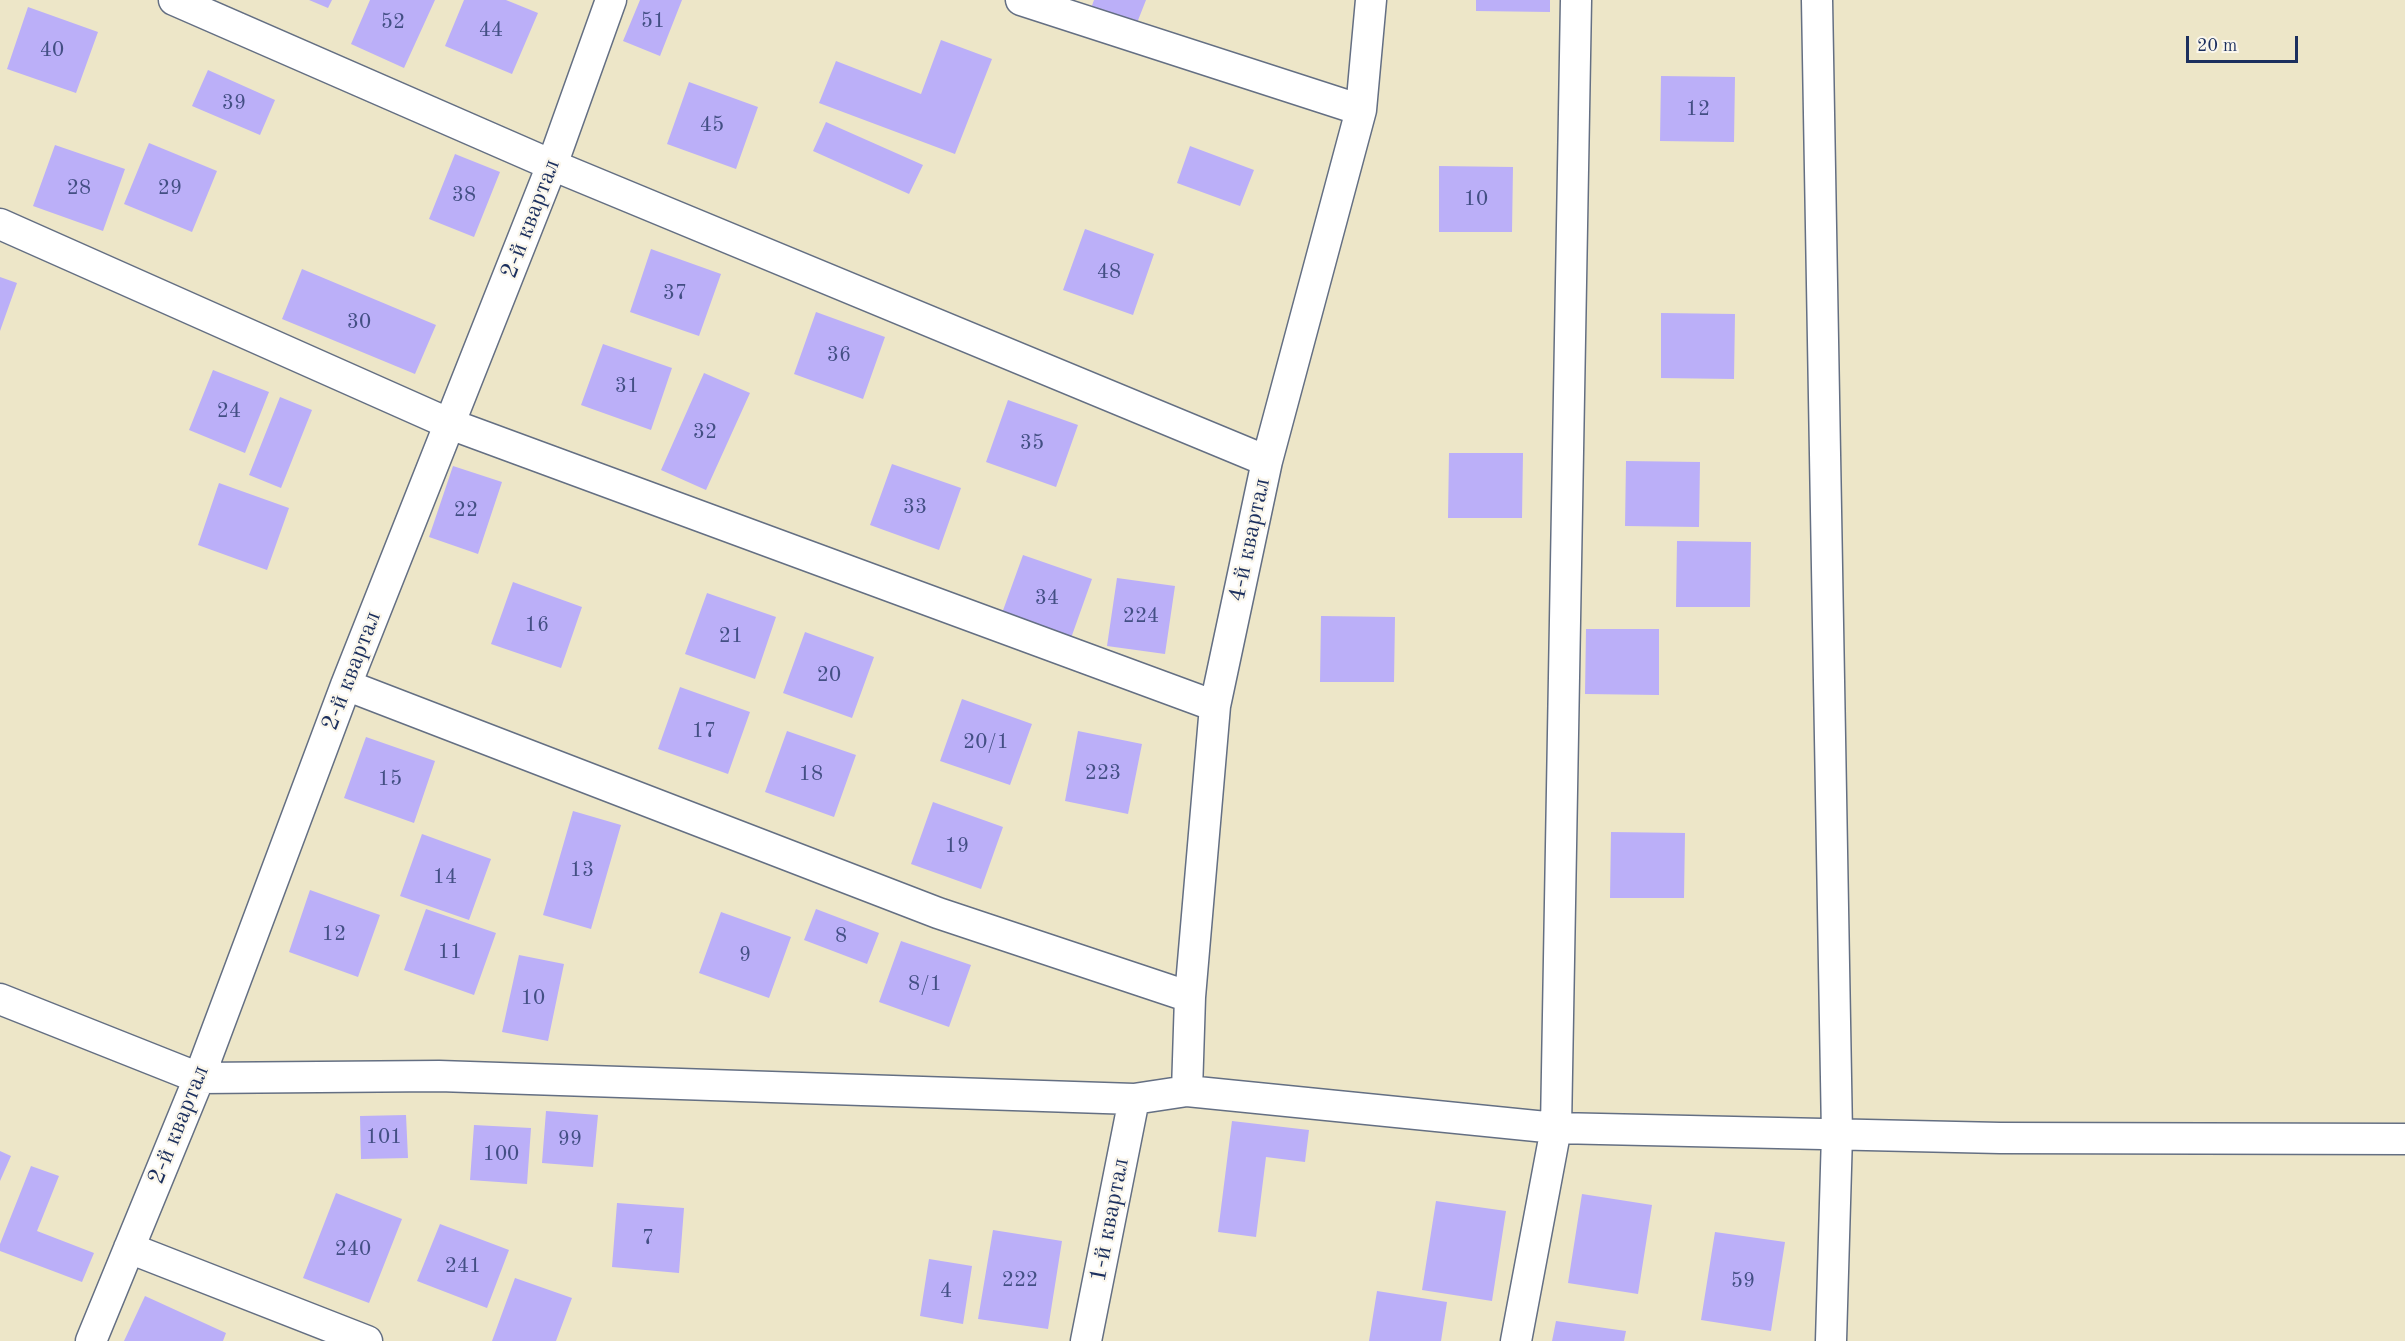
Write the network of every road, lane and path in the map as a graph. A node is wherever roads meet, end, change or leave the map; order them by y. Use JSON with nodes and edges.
{"nodes":[{"id":1,"x":174,"y":0,"type":"edge"},
{"id":2,"x":611,"y":0,"type":"edge"},
{"id":3,"x":1021,"y":0,"type":"edge"},
{"id":4,"x":1371,"y":0,"type":"edge"},
{"id":5,"x":1576,"y":0,"type":"edge"},
{"id":6,"x":1817,"y":0,"type":"edge"},
{"id":7,"x":1361,"y":110,"type":"junction"},
{"id":8,"x":552,"y":165,"type":"junction"},
{"id":9,"x":0,"y":224,"type":"edge"},
{"id":10,"x":450,"y":424,"type":"junction"},
{"id":11,"x":1267,"y":461,"type":"junction"},
{"id":12,"x":346,"y":685,"type":"junction"},
{"id":13,"x":1215,"y":706,"type":"junction"},
{"id":14,"x":1190,"y":997,"type":"junction"},
{"id":15,"x":0,"y":999,"type":"edge"},
{"id":16,"x":199,"y":1078,"type":"junction"},
{"id":17,"x":1187,"y":1091,"type":"junction"},
{"id":18,"x":1134,"y":1099,"type":"junction"},
{"id":19,"x":1556,"y":1128,"type":"junction"},
{"id":20,"x":1837,"y":1134,"type":"junction"},
{"id":21,"x":2405,"y":1139,"type":"edge"},
{"id":22,"x":129,"y":1248,"type":"junction"},
{"id":23,"x":91,"y":1341,"type":"edge"},
{"id":24,"x":367,"y":1341,"type":"edge"},
{"id":25,"x":1086,"y":1341,"type":"edge"},
{"id":26,"x":1516,"y":1341,"type":"edge"},
{"id":27,"x":1831,"y":1341,"type":"edge"}],
"edges":[{"from":1,"to":8,"type":"street"},
{"from":2,"to":8,"type":"street","name":"2-й квартал"},
{"from":3,"to":7,"type":"street"},
{"from":4,"to":7,"type":"street","name":"4-й квартал"},
{"from":5,"to":19,"type":"street"},
{"from":6,"to":20,"type":"street"},
{"from":7,"to":11,"type":"street","name":"4-й квартал"},
{"from":8,"to":10,"type":"street","name":"2-й квартал"},
{"from":8,"to":11,"type":"street"},
{"from":9,"to":10,"type":"street"},
{"from":10,"to":12,"type":"street","name":"2-й квартал"},
{"from":10,"to":13,"type":"street"},
{"from":11,"to":13,"type":"street","name":"4-й квартал"},
{"from":12,"to":14,"type":"street"},
{"from":12,"to":16,"type":"street","name":"2-й квартал"},
{"from":13,"to":14,"type":"street","name":"4-й квартал"},
{"from":14,"to":17,"type":"street","name":"4-й квартал"},
{"from":15,"to":16,"type":"street"},
{"from":16,"to":18,"type":"street"},
{"from":16,"to":22,"type":"street","name":"2-й квартал"},
{"from":17,"to":18,"type":"street"},
{"from":17,"to":19,"type":"street"},
{"from":18,"to":25,"type":"street","name":"1-й квартал"},
{"from":19,"to":20,"type":"street"},
{"from":19,"to":26,"type":"street"},
{"from":20,"to":21,"type":"street"},
{"from":20,"to":27,"type":"street"},
{"from":22,"to":23,"type":"street","name":"2-й квартал"},
{"from":22,"to":24,"type":"street"}]}
